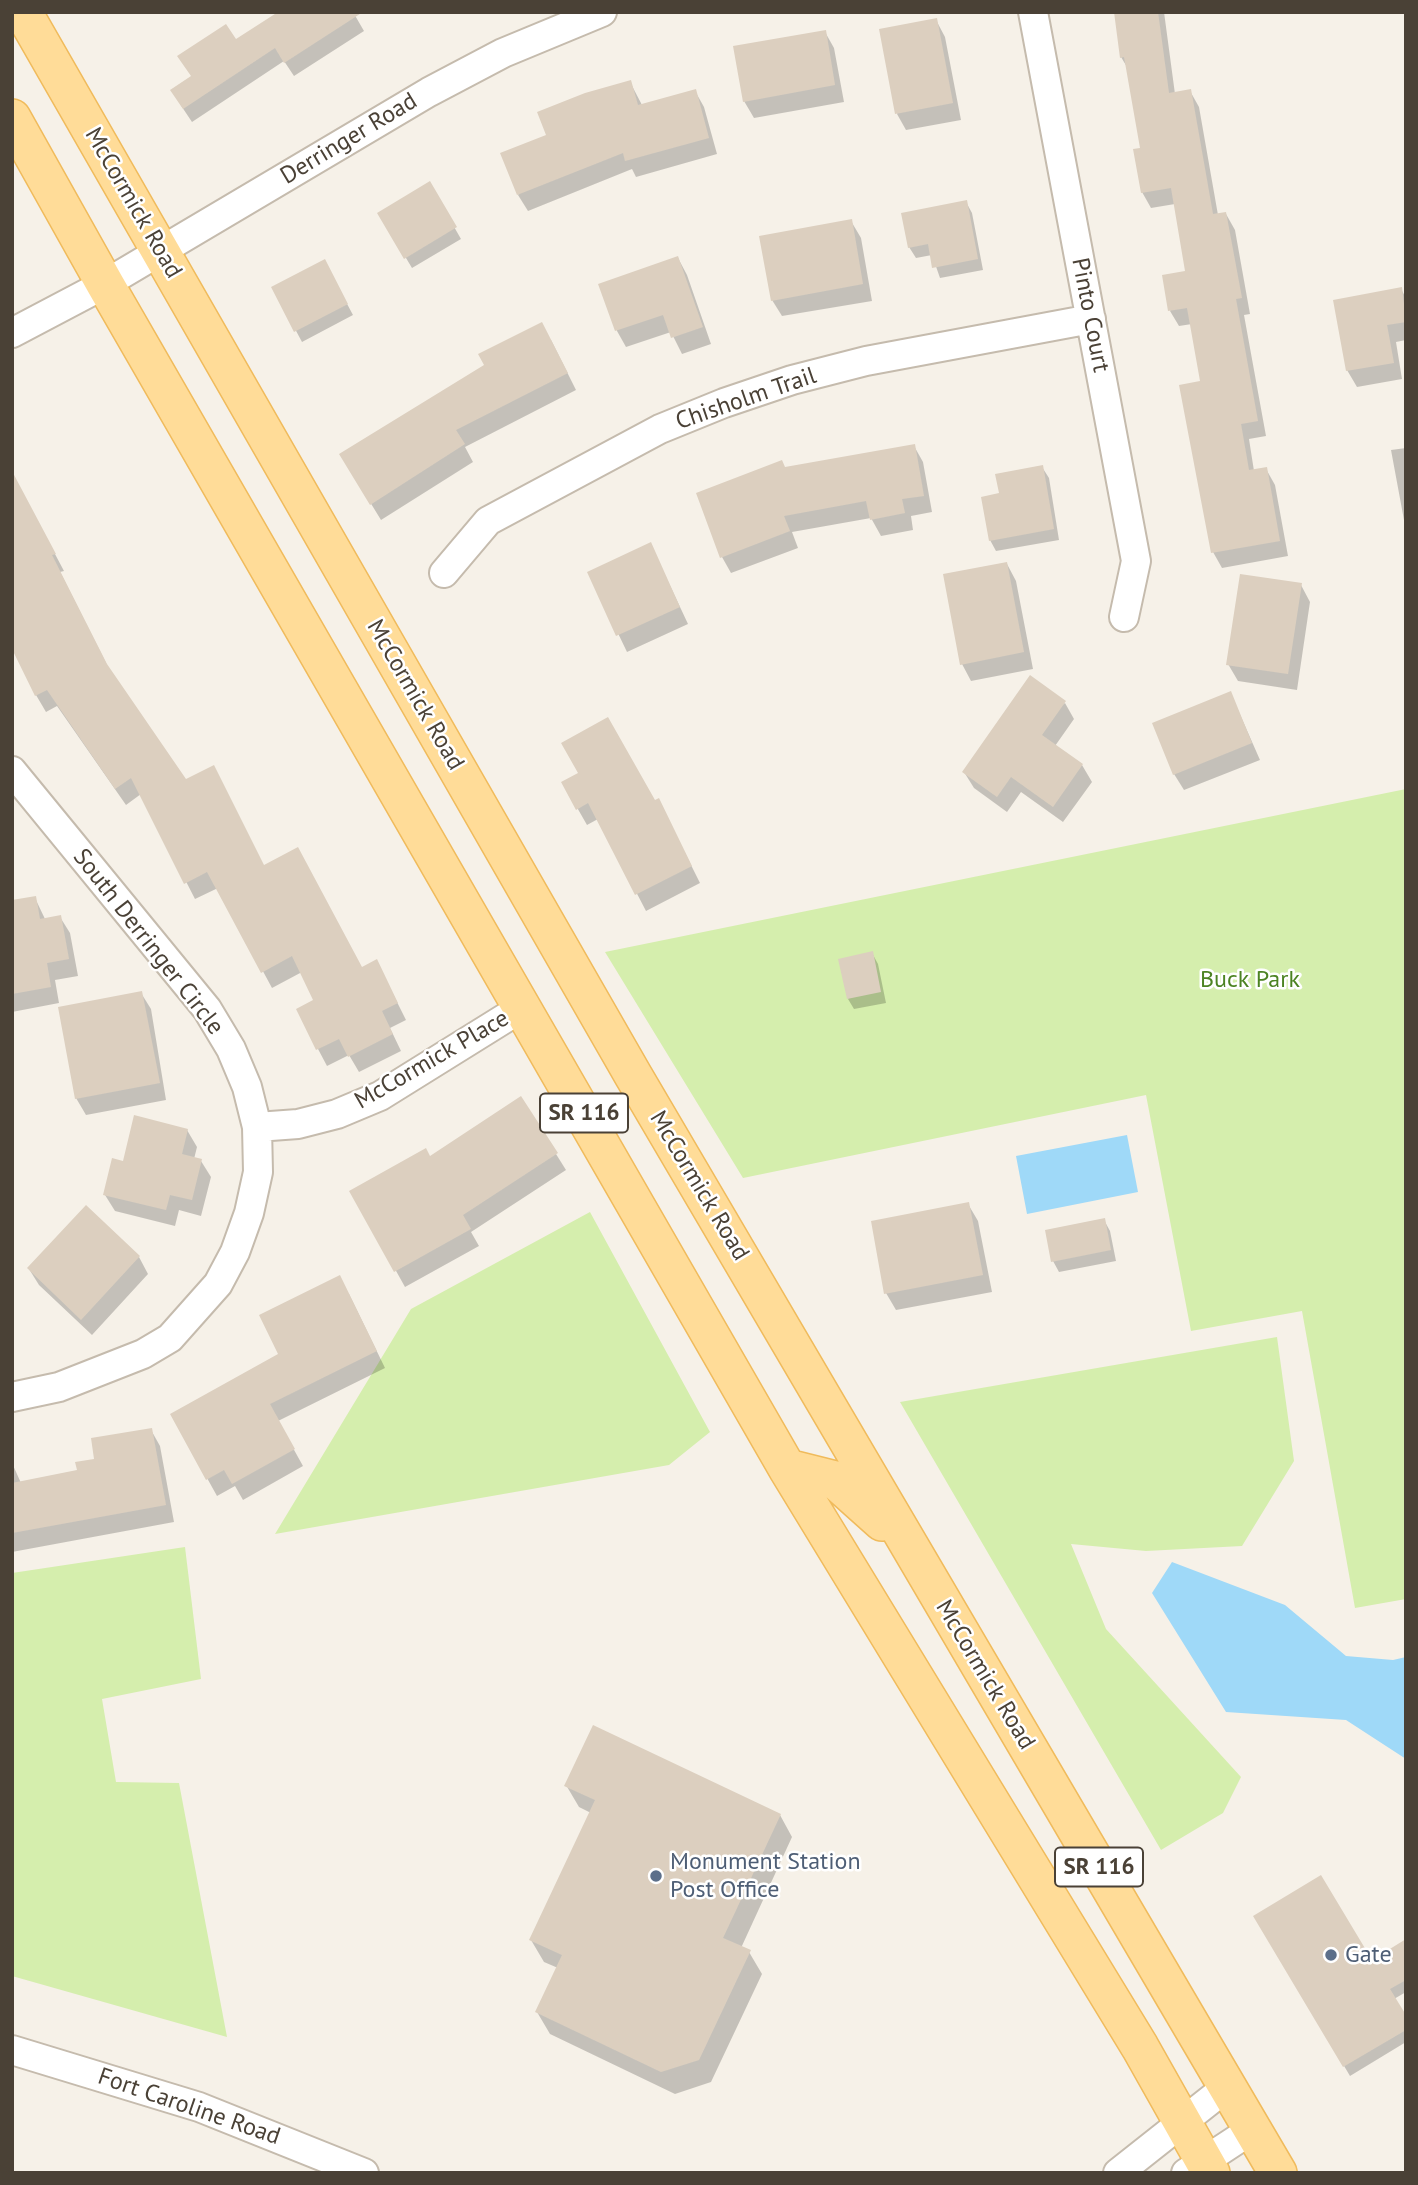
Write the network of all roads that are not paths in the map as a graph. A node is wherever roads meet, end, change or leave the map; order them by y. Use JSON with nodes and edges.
{"nodes":[{"id":1,"x":23,"y":12,"type":"edge"},
{"id":2,"x":602,"y":12,"type":"edge"},
{"id":3,"x":1033,"y":12,"type":"edge"},
{"id":4,"x":12,"y":118,"type":"edge"},
{"id":5,"x":161,"y":251,"type":"junction"},
{"id":6,"x":105,"y":284,"type":"junction"},
{"id":7,"x":1091,"y":320,"type":"junction"},
{"id":8,"x":17,"y":331,"type":"edge"},
{"id":9,"x":444,"y":573,"type":"dead end"},
{"id":10,"x":1124,"y":617,"type":"dead end"},
{"id":11,"x":12,"y":771,"type":"edge"},
{"id":12,"x":523,"y":1007,"type":"junction"},
{"id":13,"x":257,"y":1127,"type":"junction"},
{"id":14,"x":12,"y":1397,"type":"edge"},
{"id":15,"x":787,"y":1468,"type":"junction"},
{"id":16,"x":909,"y":1546,"type":"junction"},
{"id":17,"x":12,"y":2050,"type":"edge"},
{"id":18,"x":1228,"y":2086,"type":"junction"},
{"id":19,"x":1182,"y":2122,"type":"junction"},
{"id":20,"x":1253,"y":2129,"type":"junction"},
{"id":21,"x":1200,"y":2168,"type":"edge"},
{"id":22,"x":364,"y":2173,"type":"edge"},
{"id":23,"x":1118,"y":2173,"type":"edge"},
{"id":24,"x":1278,"y":2173,"type":"edge"}],
"edges":[{"from":1,"to":5,"type":"main road","name":"McCormick Road","number":"SR 116"},
{"from":2,"to":5,"type":"street","name":"Derringer Road"},
{"from":3,"to":7,"type":"street","name":"Pinto Court"},
{"from":4,"to":6,"type":"main road","number":"SR 116"},
{"from":5,"to":6,"type":"street","name":"Derringer Road"},
{"from":5,"to":16,"type":"main road","name":"McCormick Road","number":"SR 116"},
{"from":6,"to":8,"type":"street","name":"Derringer Road"},
{"from":6,"to":12,"type":"main road","number":"SR 116"},
{"from":7,"to":9,"type":"street","name":"Chisholm Trail"},
{"from":7,"to":10,"type":"street","name":"Pinto Court"},
{"from":11,"to":13,"type":"street","name":"South Derringer Circle"},
{"from":12,"to":13,"type":"street","name":"McCormick Place"},
{"from":12,"to":15,"type":"main road","number":"SR 116"},
{"from":13,"to":14,"type":"street","name":"South Derringer Circle"},
{"from":15,"to":16,"type":"main road"},
{"from":15,"to":19,"type":"main road","number":"SR 116"},
{"from":16,"to":18,"type":"main road","name":"McCormick Road","number":"SR 116"},
{"from":17,"to":22,"type":"street","name":"Fort Caroline Road"},
{"from":18,"to":19,"type":"street"},
{"from":18,"to":20,"type":"main road","name":"McCormick Road","number":"SR 116"},
{"from":19,"to":21,"type":"main road","number":"SR 116"},
{"from":19,"to":23,"type":"street"},
{"from":20,"to":21,"type":"street"},
{"from":20,"to":24,"type":"main road","name":"McCormick Road","number":"SR 116"}]}
